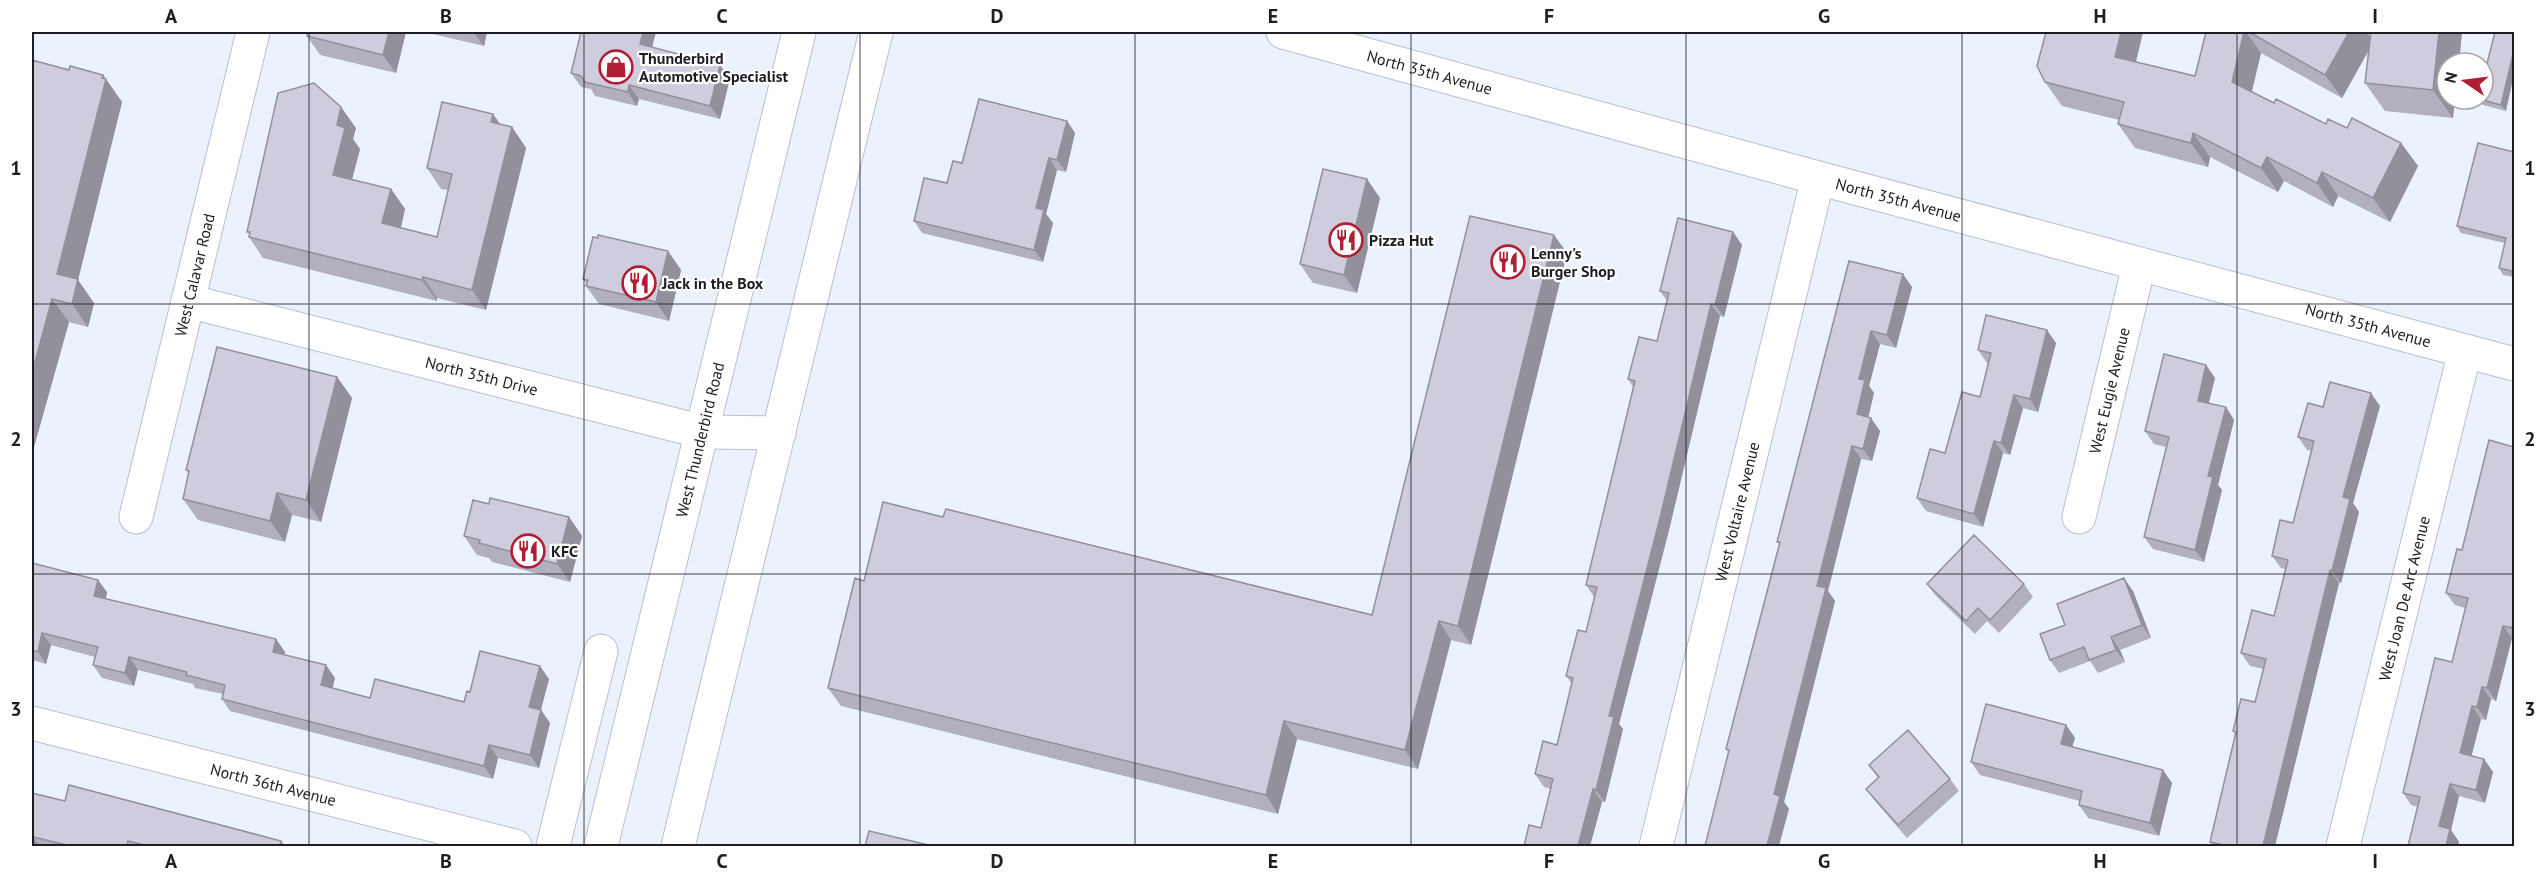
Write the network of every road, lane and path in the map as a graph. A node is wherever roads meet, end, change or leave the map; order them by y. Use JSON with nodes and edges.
{"nodes":[{"id":1,"x":253,"y":32,"type":"edge"},
{"id":2,"x":799,"y":32,"type":"edge"},
{"id":3,"x":876,"y":32,"type":"edge"},
{"id":4,"x":1283,"y":32,"type":"edge"},
{"id":5,"x":1818,"y":178,"type":"junction"},
{"id":6,"x":2139,"y":265,"type":"junction"},
{"id":7,"x":188,"y":302,"type":"junction"},
{"id":8,"x":2465,"y":351,"type":"junction"},
{"id":9,"x":2514,"y":364,"type":"edge"},
{"id":10,"x":703,"y":432,"type":"junction"},
{"id":11,"x":779,"y":433,"type":"junction"},
{"id":12,"x":2079,"y":516,"type":"dead end"},
{"id":13,"x":135,"y":517,"type":"dead end"},
{"id":14,"x":601,"y":651,"type":"dead end"},
{"id":15,"x":32,"y":723,"type":"edge"},
{"id":16,"x":515,"y":846,"type":"edge"},
{"id":17,"x":553,"y":846,"type":"edge"},
{"id":18,"x":601,"y":846,"type":"edge"},
{"id":19,"x":678,"y":846,"type":"edge"},
{"id":20,"x":1656,"y":846,"type":"edge"},
{"id":21,"x":2343,"y":846,"type":"edge"}],
"edges":[{"from":1,"to":7,"type":"street","name":"West Calavar Road"},
{"from":2,"to":10,"type":"street","name":"West Thunderbird Road"},
{"from":3,"to":11,"type":"street"},
{"from":4,"to":5,"type":"street","name":"North 35th Avenue"},
{"from":5,"to":6,"type":"street","name":"North 35th Avenue"},
{"from":5,"to":20,"type":"street","name":"West Voltaire Avenue"},
{"from":6,"to":8,"type":"street","name":"North 35th Avenue"},
{"from":6,"to":12,"type":"street","name":"West Eugie Avenue"},
{"from":7,"to":10,"type":"street","name":"North 35th Drive"},
{"from":7,"to":13,"type":"street","name":"West Calavar Road"},
{"from":8,"to":9,"type":"street","name":"North 35th Avenue"},
{"from":8,"to":21,"type":"street","name":"West Joan De Arc Avenue"},
{"from":10,"to":11,"type":"street","name":"North 35th Drive"},
{"from":10,"to":18,"type":"street","name":"West Thunderbird Road"},
{"from":11,"to":19,"type":"street"},
{"from":14,"to":17,"type":"street"},
{"from":15,"to":16,"type":"street","name":"North 36th Avenue"}]}
